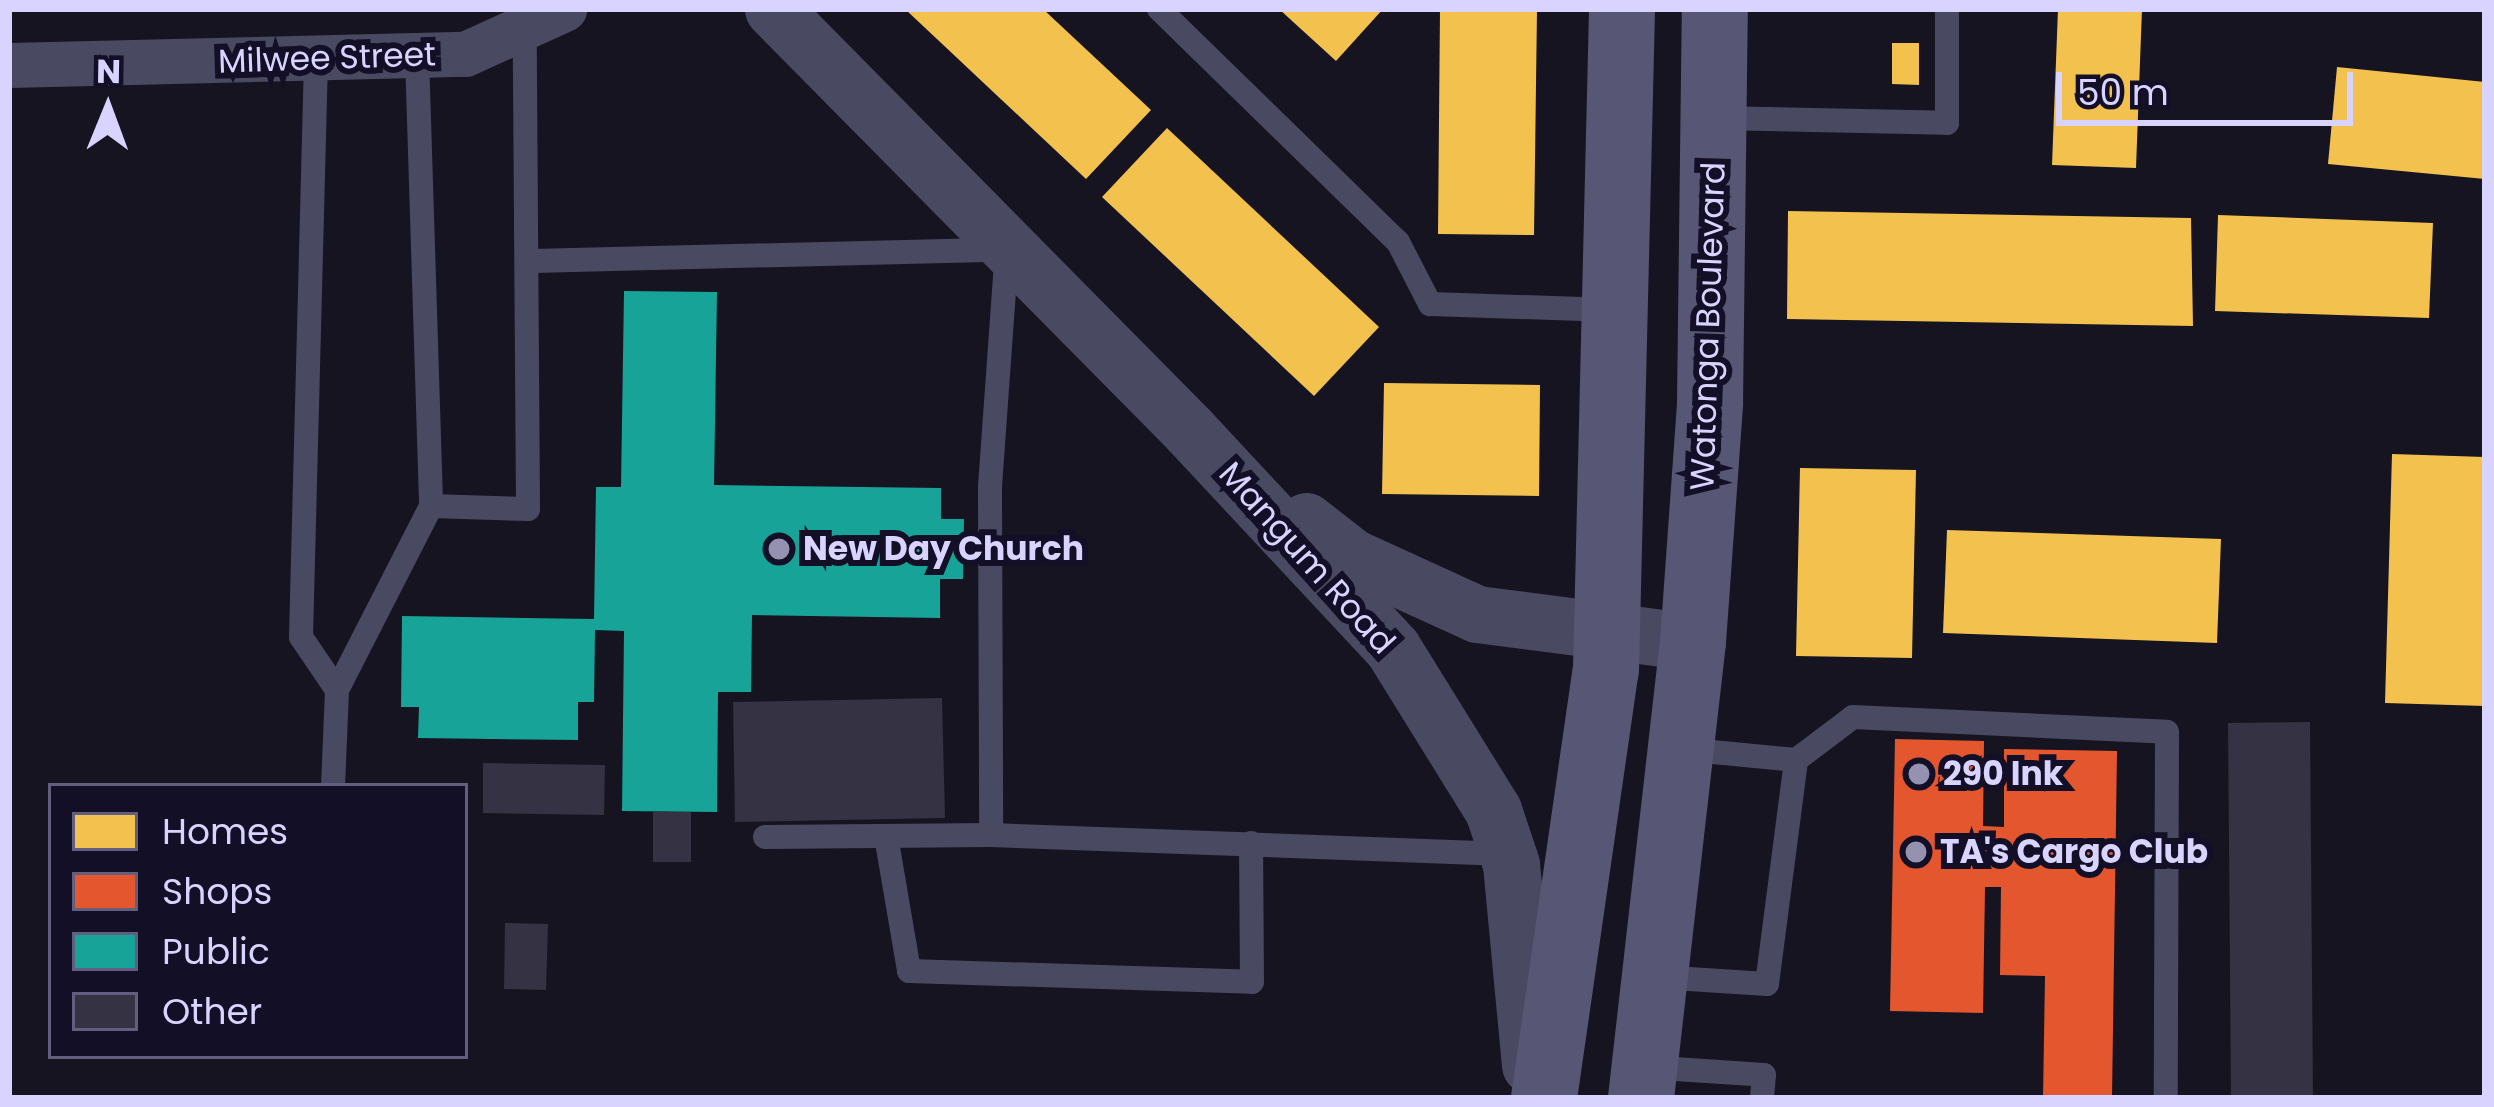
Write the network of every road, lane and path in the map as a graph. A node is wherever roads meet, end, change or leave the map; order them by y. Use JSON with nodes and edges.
{"nodes":[{"id":1,"x":773,"y":9,"type":"edge"},
{"id":2,"x":1159,"y":9,"type":"edge"},
{"id":3,"x":1622,"y":9,"type":"edge"},
{"id":4,"x":1715,"y":9,"type":"edge"},
{"id":5,"x":1947,"y":9,"type":"edge"},
{"id":6,"x":544,"y":19,"type":"edge"},
{"id":7,"x":417,"y":56,"type":"junction"},
{"id":8,"x":316,"y":60,"type":"junction"},
{"id":9,"x":9,"y":65,"type":"edge"},
{"id":10,"x":1713,"y":118,"type":"junction"},
{"id":11,"x":1007,"y":249,"type":"junction"},
{"id":12,"x":532,"y":261,"type":"junction"},
{"id":13,"x":1613,"y":310,"type":"junction"},
{"id":14,"x":1189,"y":430,"type":"junction"},
{"id":15,"x":431,"y":506,"type":"junction"},
{"id":16,"x":1601,"y":631,"type":"junction"},
{"id":17,"x":1693,"y":642,"type":"junction"},
{"id":18,"x":337,"y":690,"type":"junction"},
{"id":19,"x":1681,"y":749,"type":"junction"},
{"id":20,"x":1796,"y":760,"type":"junction"},
{"id":21,"x":333,"y":783,"type":"edge"},
{"id":22,"x":991,"y":835,"type":"junction"},
{"id":23,"x":886,"y":836,"type":"junction"},
{"id":24,"x":765,"y":837,"type":"dead end"},
{"id":25,"x":1250,"y":842,"type":"junction"},
{"id":26,"x":1508,"y":854,"type":"junction"},
{"id":27,"x":1655,"y":976,"type":"junction"},
{"id":28,"x":1668,"y":1083,"type":"edge"},
{"id":29,"x":1531,"y":1098,"type":"edge"},
{"id":30,"x":1544,"y":1098,"type":"edge"},
{"id":31,"x":1762,"y":1098,"type":"edge"},
{"id":32,"x":2166,"y":1098,"type":"edge"}],
"edges":[{"from":1,"to":11,"type":"street","name":"Mangum Road"},
{"from":2,"to":13,"type":"lane"},
{"from":3,"to":13,"type":"main road"},
{"from":4,"to":10,"type":"main road","name":"Watonga Boulevard"},
{"from":5,"to":10,"type":"lane"},
{"from":6,"to":7,"type":"street","name":"Milwee Street"},
{"from":6,"to":12,"type":"lane"},
{"from":7,"to":8,"type":"street","name":"Milwee Street"},
{"from":7,"to":15,"type":"lane"},
{"from":8,"to":9,"type":"street","name":"Milwee Street"},
{"from":8,"to":18,"type":"lane"},
{"from":10,"to":17,"type":"main road","name":"Watonga Boulevard"},
{"from":11,"to":12,"type":"lane"},
{"from":11,"to":14,"type":"street","name":"Mangum Road"},
{"from":11,"to":22,"type":"lane"},
{"from":12,"to":15,"type":"lane"},
{"from":13,"to":16,"type":"main road"},
{"from":14,"to":16,"type":"street","name":"Mangum Road"},
{"from":14,"to":26,"type":"street","name":"Mangum Road"},
{"from":15,"to":18,"type":"lane"},
{"from":16,"to":17,"type":"street","name":"Mangum Road"},
{"from":16,"to":30,"type":"main road"},
{"from":17,"to":19,"type":"main road"},
{"from":18,"to":21,"type":"lane"},
{"from":19,"to":20,"type":"lane"},
{"from":19,"to":27,"type":"main road"},
{"from":20,"to":27,"type":"lane"},
{"from":20,"to":32,"type":"lane"},
{"from":22,"to":23,"type":"lane"},
{"from":22,"to":25,"type":"lane"},
{"from":23,"to":24,"type":"lane"},
{"from":23,"to":25,"type":"lane"},
{"from":25,"to":26,"type":"lane"},
{"from":26,"to":29,"type":"street","name":"Mangum Road"},
{"from":27,"to":28,"type":"main road"},
{"from":28,"to":31,"type":"lane"}]}
